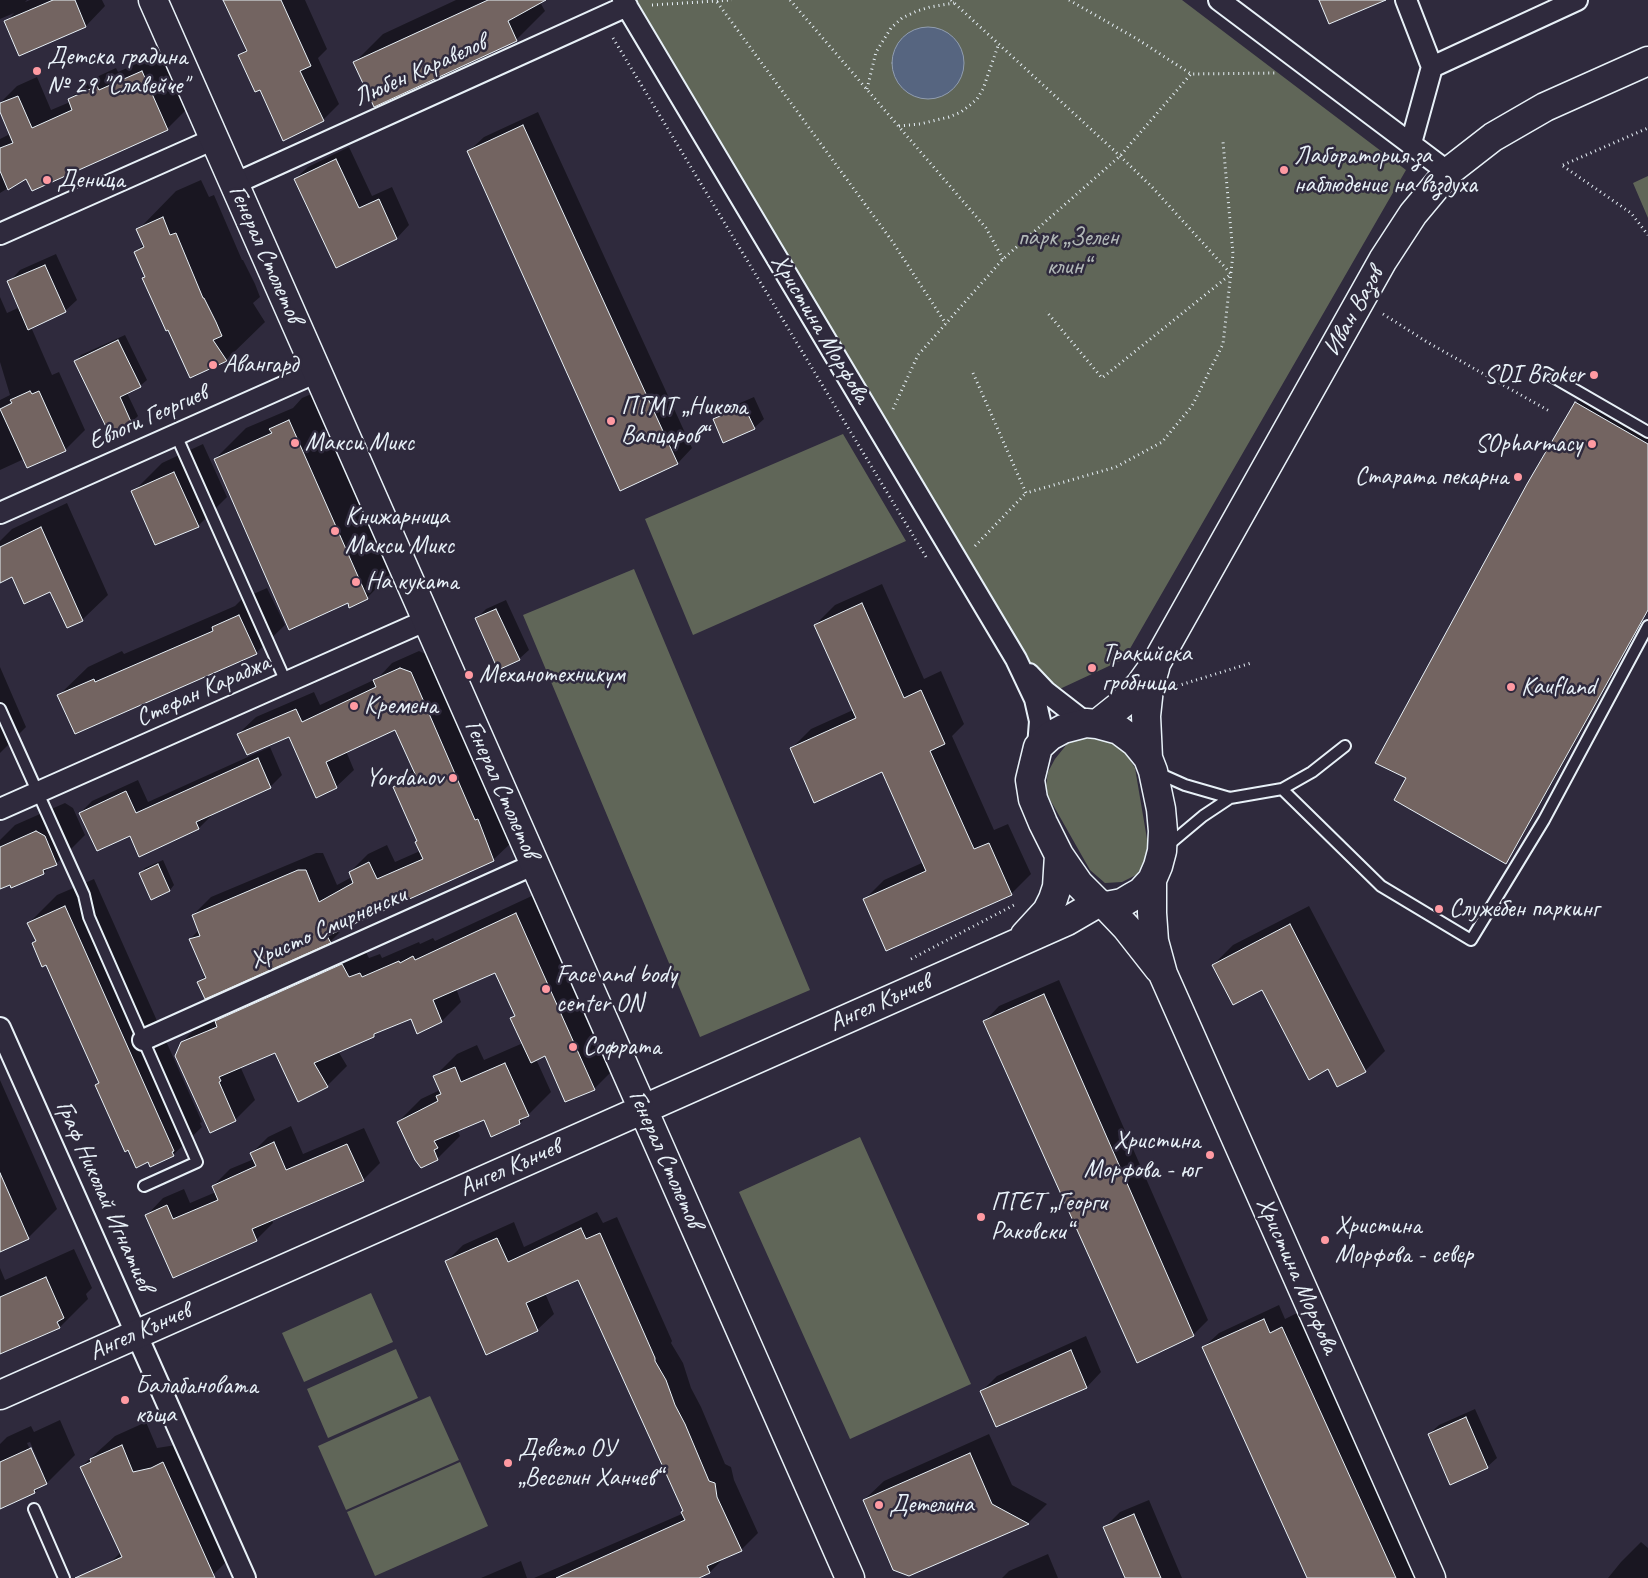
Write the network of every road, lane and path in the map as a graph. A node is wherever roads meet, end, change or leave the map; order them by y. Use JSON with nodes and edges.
{"nodes":[{"id":1,"x":152,"y":0,"type":"edge"},
{"id":2,"x":732,"y":0,"type":"edge"},
{"id":3,"x":790,"y":0,"type":"edge"},
{"id":4,"x":1070,"y":0,"type":"edge"},
{"id":5,"x":1219,"y":0,"type":"edge"},
{"id":6,"x":1406,"y":0,"type":"edge"},
{"id":7,"x":1577,"y":0,"type":"edge"},
{"id":8,"x":953,"y":1,"type":"edge"},
{"id":9,"x":717,"y":2,"type":"junction"},
{"id":10,"x":625,"y":3,"type":"edge"},
{"id":11,"x":601,"y":18,"type":"junction"},
{"id":12,"x":999,"y":43,"type":"junction"},
{"id":13,"x":1648,"y":61,"type":"edge"},
{"id":14,"x":1432,"y":67,"type":"junction"},
{"id":15,"x":1315,"y":72,"type":"junction"},
{"id":16,"x":1190,"y":74,"type":"junction"},
{"id":17,"x":866,"y":89,"type":"junction"},
{"id":18,"x":898,"y":126,"type":"junction"},
{"id":19,"x":1648,"y":128,"type":"edge"},
{"id":20,"x":214,"y":139,"type":"junction"},
{"id":21,"x":1223,"y":142,"type":"dead end"},
{"id":22,"x":1411,"y":143,"type":"junction"},
{"id":23,"x":1120,"y":156,"type":"junction"},
{"id":24,"x":1448,"y":172,"type":"junction"},
{"id":25,"x":234,"y":184,"type":"junction"},
{"id":26,"x":0,"y":234,"type":"edge"},
{"id":27,"x":1648,"y":235,"type":"edge"},
{"id":28,"x":1003,"y":259,"type":"junction"},
{"id":29,"x":1231,"y":274,"type":"junction"},
{"id":30,"x":1046,"y":311,"type":"dead end"},
{"id":31,"x":1382,"y":314,"type":"dead end"},
{"id":32,"x":946,"y":324,"type":"junction"},
{"id":33,"x":317,"y":372,"type":"junction"},
{"id":34,"x":973,"y":373,"type":"dead end"},
{"id":35,"x":1546,"y":373,"type":"dead end"},
{"id":36,"x":1551,"y":412,"type":"dead end"},
{"id":37,"x":1648,"y":432,"type":"edge"},
{"id":38,"x":176,"y":435,"type":"junction"},
{"id":39,"x":884,"y":437,"type":"junction"},
{"id":40,"x":1026,"y":493,"type":"junction"},
{"id":41,"x":0,"y":513,"type":"edge"},
{"id":42,"x":958,"y":562,"type":"junction"},
{"id":43,"x":929,"y":563,"type":"dead end"},
{"id":44,"x":427,"y":620,"type":"junction"},
{"id":45,"x":1648,"y":626,"type":"edge"},
{"id":46,"x":1016,"y":659,"type":"junction"},
{"id":47,"x":1158,"y":660,"type":"junction"},
{"id":48,"x":1251,"y":663,"type":"dead end"},
{"id":49,"x":286,"y":682,"type":"junction"},
{"id":50,"x":1148,"y":695,"type":"junction"},
{"id":51,"x":0,"y":709,"type":"edge"},
{"id":52,"x":1092,"y":723,"type":"junction"},
{"id":53,"x":1345,"y":746,"type":"dead end"},
{"id":54,"x":1038,"y":747,"type":"junction"},
{"id":55,"x":1150,"y":764,"type":"junction"},
{"id":56,"x":1282,"y":789,"type":"junction"},
{"id":57,"x":38,"y":793,"type":"junction"},
{"id":58,"x":1230,"y":798,"type":"junction"},
{"id":59,"x":0,"y":809,"type":"edge"},
{"id":60,"x":1162,"y":851,"type":"junction"},
{"id":61,"x":1060,"y":855,"type":"junction"},
{"id":62,"x":535,"y":864,"type":"junction"},
{"id":63,"x":1152,"y":880,"type":"junction"},
{"id":64,"x":1102,"y":904,"type":"junction"},
{"id":65,"x":1020,"y":941,"type":"junction"},
{"id":66,"x":1163,"y":974,"type":"junction"},
{"id":67,"x":0,"y":1028,"type":"edge"},
{"id":68,"x":143,"y":1040,"type":"junction"},
{"id":69,"x":643,"y":1109,"type":"junction"},
{"id":70,"x":144,"y":1186,"type":"dead end"},
{"id":71,"x":136,"y":1334,"type":"junction"},
{"id":72,"x":0,"y":1395,"type":"edge"},
{"id":73,"x":34,"y":1509,"type":"dead end"},
{"id":74,"x":64,"y":1578,"type":"edge"},
{"id":75,"x":246,"y":1578,"type":"edge"},
{"id":76,"x":850,"y":1578,"type":"edge"},
{"id":77,"x":1431,"y":1578,"type":"edge"}],
"edges":[{"from":1,"to":20,"type":"street","name":"Генерал Столетов"},
{"from":2,"to":9,"type":"path"},
{"from":3,"to":17,"type":"path"},
{"from":4,"to":16,"type":"path"},
{"from":5,"to":15,"type":"street"},
{"from":6,"to":14,"type":"street"},
{"from":7,"to":14,"type":"street"},
{"from":8,"to":12,"type":"path"},
{"from":8,"to":17,"type":"path"},
{"from":9,"to":10,"type":"path"},
{"from":9,"to":32,"type":"path"},
{"from":10,"to":11,"type":"street","name":"Любен Каравелов"},
{"from":10,"to":39,"type":"street","name":"Христина Морфова"},
{"from":11,"to":25,"type":"street","name":"Любен Каравелов"},
{"from":11,"to":43,"type":"path"},
{"from":12,"to":18,"type":"path"},
{"from":12,"to":23,"type":"path"},
{"from":13,"to":24,"type":"street","name":"Иван Вазов"},
{"from":14,"to":22,"type":"street"},
{"from":15,"to":16,"type":"path"},
{"from":15,"to":22,"type":"street"},
{"from":16,"to":23,"type":"path"},
{"from":17,"to":18,"type":"path"},
{"from":18,"to":28,"type":"path"},
{"from":19,"to":27,"type":"path"},
{"from":20,"to":25,"type":"street","name":"Генерал Столетов"},
{"from":20,"to":26,"type":"street"},
{"from":21,"to":29,"type":"path"},
{"from":22,"to":24,"type":"street"},
{"from":23,"to":28,"type":"path"},
{"from":23,"to":29,"type":"path"},
{"from":24,"to":47,"type":"street","name":"Иван Вазов"},
{"from":25,"to":33,"type":"street","name":"Генерал Столетов"},
{"from":28,"to":32,"type":"path"},
{"from":29,"to":30,"type":"path"},
{"from":29,"to":40,"type":"path"},
{"from":31,"to":36,"type":"path"},
{"from":32,"to":39,"type":"path"},
{"from":33,"to":38,"type":"street","name":"Евлоги Георгиев"},
{"from":33,"to":44,"type":"street","name":"Генерал Столетов"},
{"from":34,"to":40,"type":"path"},
{"from":35,"to":37,"type":"lane"},
{"from":38,"to":41,"type":"street","name":"Евлоги Георгиев"},
{"from":38,"to":49,"type":"lane"},
{"from":39,"to":42,"type":"street","name":"Христина Морфова"},
{"from":40,"to":42,"type":"path"},
{"from":42,"to":46,"type":"street","name":"Христина Морфова"},
{"from":44,"to":49,"type":"street","name":"Стефан Караджа"},
{"from":44,"to":62,"type":"street","name":"Генерал Столетов"},
{"from":45,"to":56,"type":"lane"},
{"from":46,"to":52,"type":"street","name":"Христина Морфова"},
{"from":46,"to":54,"type":"street","name":"Христина Морфова"},
{"from":47,"to":50,"type":"street","name":"Иван Вазов"},
{"from":47,"to":52,"type":"street","name":"Иван Вазов"},
{"from":48,"to":50,"type":"path"},
{"from":49,"to":57,"type":"street","name":"Стефан Караджа"},
{"from":50,"to":55,"type":"street","name":"Иван Вазов"},
{"from":51,"to":57,"type":"lane"},
{"from":52,"to":54,"type":"street"},
{"from":52,"to":55,"type":"street"},
{"from":53,"to":56,"type":"lane"},
{"from":54,"to":61,"type":"street"},
{"from":55,"to":58,"type":"lane"},
{"from":55,"to":60,"type":"street"},
{"from":56,"to":58,"type":"lane"},
{"from":57,"to":59,"type":"street","name":"Стефан Караджа"},
{"from":57,"to":68,"type":"lane"},
{"from":58,"to":60,"type":"lane"},
{"from":60,"to":63,"type":"street"},
{"from":61,"to":64,"type":"street"},
{"from":61,"to":65,"type":"street","name":"Ангел Кънчев"},
{"from":62,"to":68,"type":"street","name":"Христо Смирненски"},
{"from":62,"to":69,"type":"street","name":"Генерал Столетов"},
{"from":63,"to":64,"type":"street"},
{"from":63,"to":66,"type":"street","name":"Христина Морфова"},
{"from":64,"to":65,"type":"street","name":"Ангел Кънчев"},
{"from":64,"to":66,"type":"street","name":"Христина Морфова"},
{"from":65,"to":69,"type":"street","name":"Ангел Кънчев"},
{"from":66,"to":77,"type":"street","name":"Христина Морфова"},
{"from":67,"to":71,"type":"street","name":"Граф Николай Игнатиев"},
{"from":68,"to":70,"type":"lane"},
{"from":69,"to":71,"type":"street","name":"Ангел Кънчев"},
{"from":69,"to":76,"type":"street","name":"Генерал Столетов"},
{"from":71,"to":72,"type":"street","name":"Ангел Кънчев"},
{"from":71,"to":75,"type":"street","name":"Граф Николай Игнатиев"},
{"from":73,"to":74,"type":"lane"}]}
